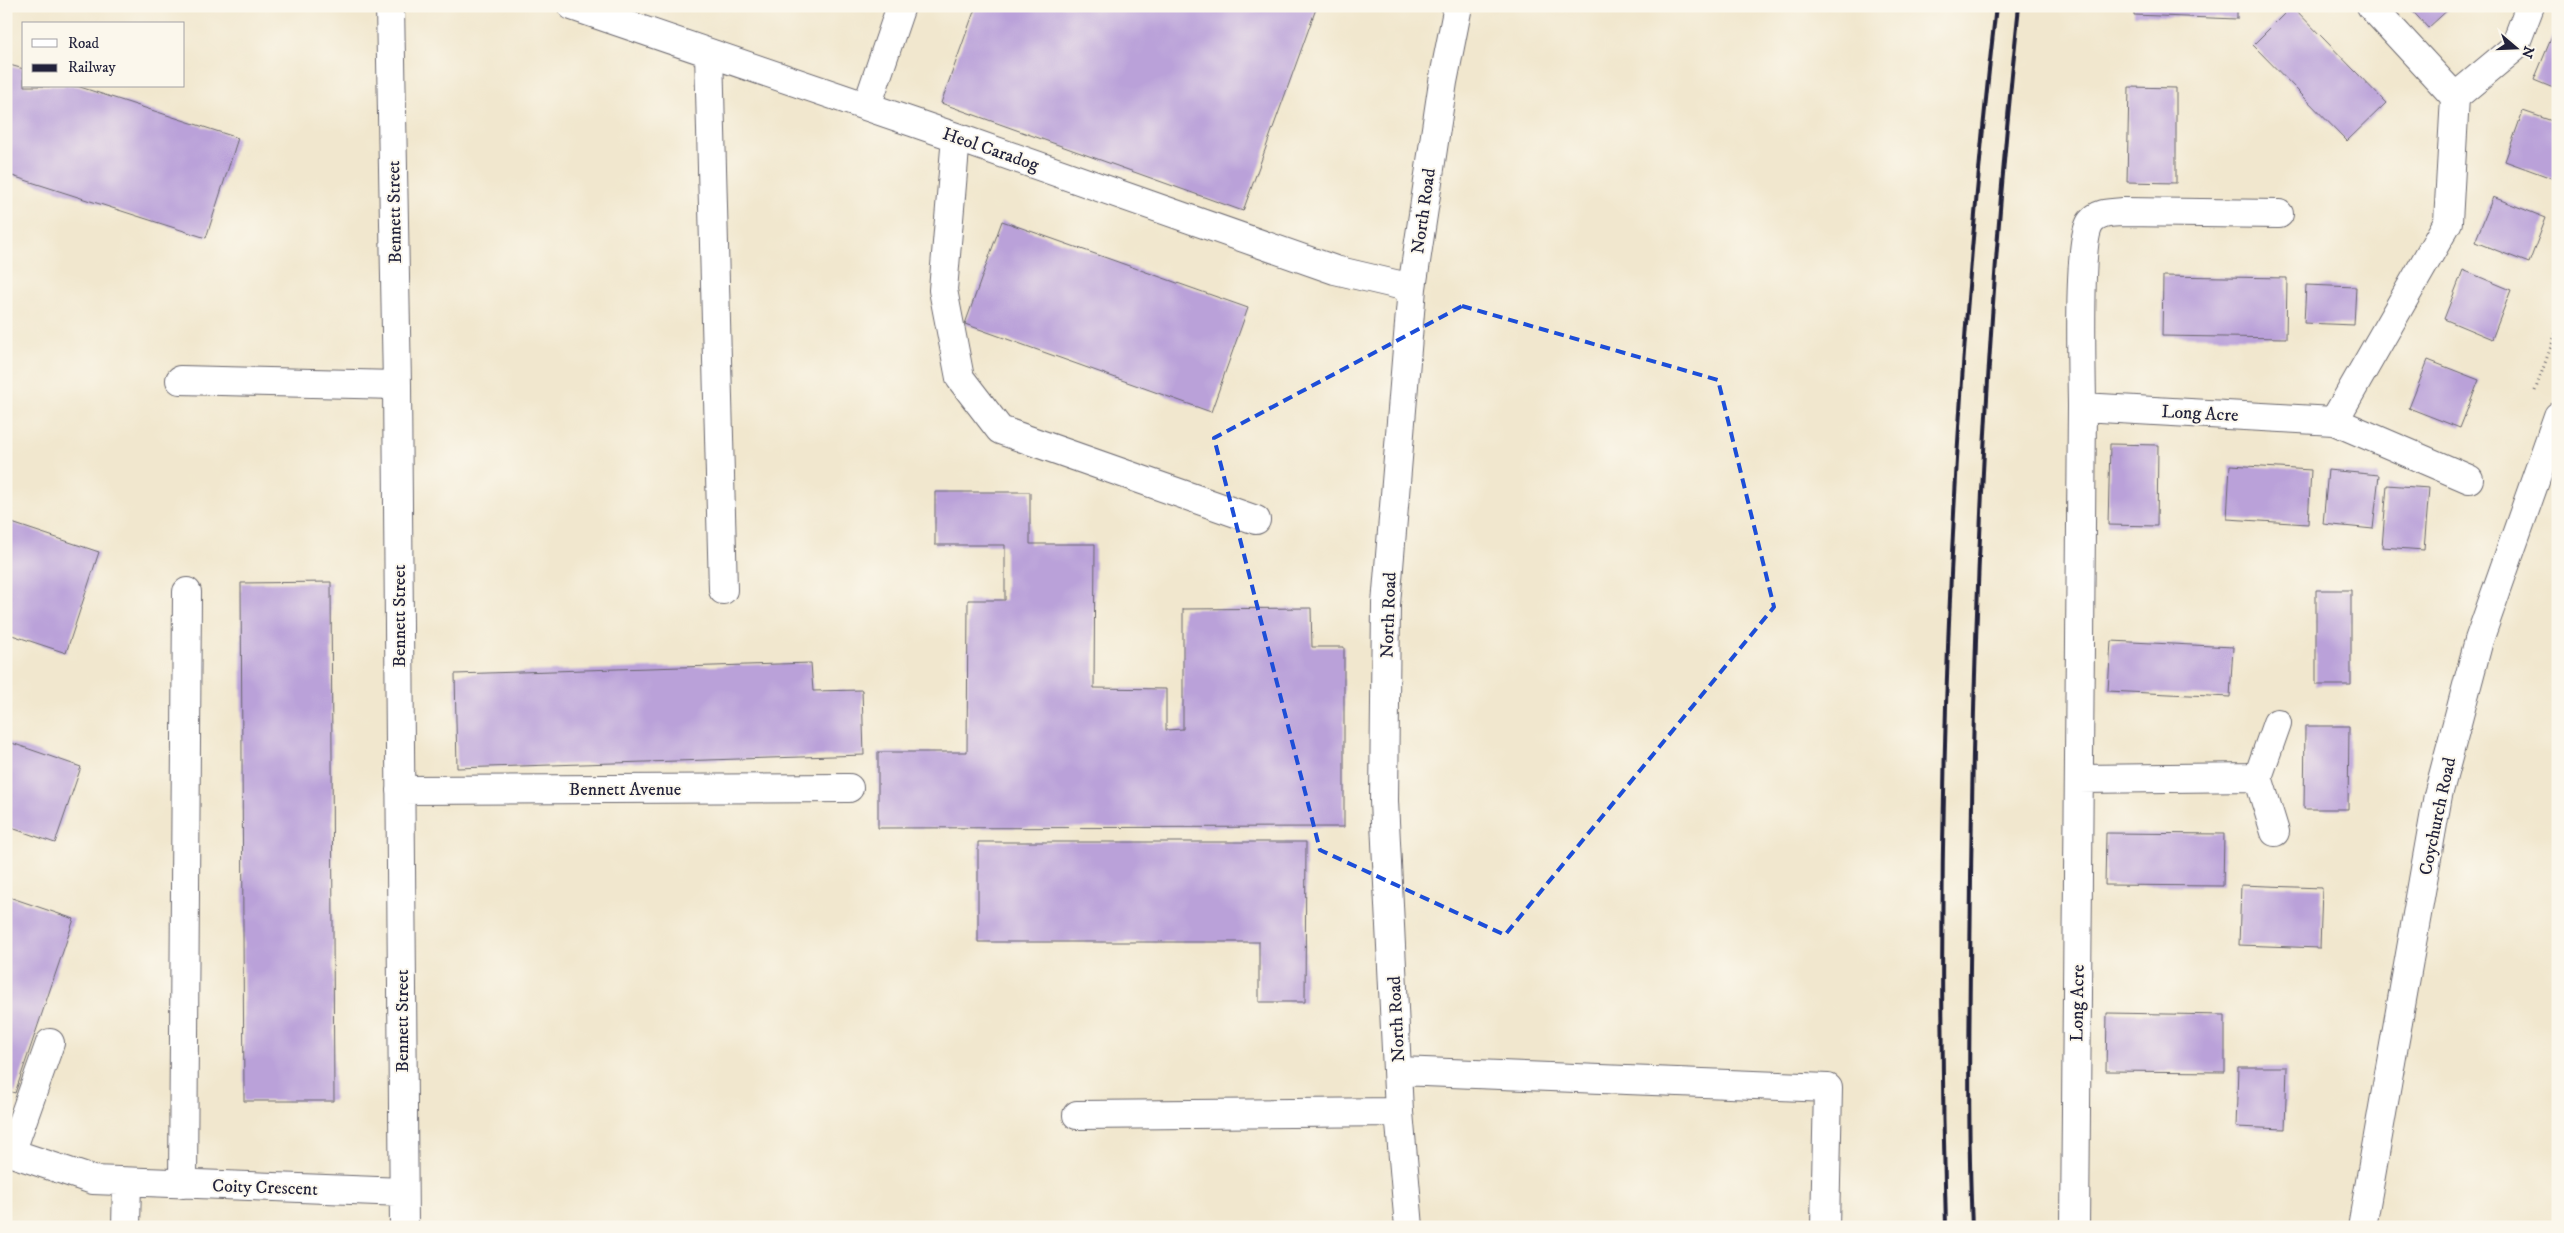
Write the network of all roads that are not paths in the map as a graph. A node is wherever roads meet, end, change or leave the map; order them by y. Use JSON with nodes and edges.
{"nodes":[{"id":1,"x":390,"y":6,"type":"edge"},
{"id":2,"x":572,"y":6,"type":"edge"},
{"id":3,"x":901,"y":6,"type":"edge"},
{"id":4,"x":1458,"y":6,"type":"edge"},
{"id":5,"x":2371,"y":6,"type":"edge"},
{"id":6,"x":2530,"y":6,"type":"edge"},
{"id":7,"x":709,"y":53,"type":"junction"},
{"id":8,"x":2455,"y":97,"type":"junction"},
{"id":9,"x":867,"y":106,"type":"junction"},
{"id":10,"x":956,"y":137,"type":"junction"},
{"id":11,"x":2279,"y":214,"type":"dead end"},
{"id":12,"x":1412,"y":288,"type":"junction"},
{"id":13,"x":180,"y":380,"type":"dead end"},
{"id":14,"x":397,"y":385,"type":"junction"},
{"id":15,"x":2082,"y":407,"type":"junction"},
{"id":16,"x":2558,"y":416,"type":"edge"},
{"id":17,"x":2334,"y":421,"type":"junction"},
{"id":18,"x":2469,"y":479,"type":"dead end"},
{"id":19,"x":1256,"y":520,"type":"dead end"},
{"id":20,"x":723,"y":590,"type":"dead end"},
{"id":21,"x":187,"y":592,"type":"dead end"},
{"id":22,"x":2277,"y":723,"type":"dead end"},
{"id":23,"x":2258,"y":777,"type":"junction"},
{"id":24,"x":2079,"y":779,"type":"junction"},
{"id":25,"x":849,"y":788,"type":"dead end"},
{"id":26,"x":400,"y":790,"type":"junction"},
{"id":27,"x":2275,"y":832,"type":"dead end"},
{"id":28,"x":50,"y":1043,"type":"dead end"},
{"id":29,"x":1398,"y":1071,"type":"junction"},
{"id":30,"x":1399,"y":1112,"type":"junction"},
{"id":31,"x":1077,"y":1116,"type":"dead end"},
{"id":32,"x":8,"y":1152,"type":"edge"},
{"id":33,"x":127,"y":1182,"type":"junction"},
{"id":34,"x":183,"y":1184,"type":"junction"},
{"id":35,"x":403,"y":1192,"type":"junction"},
{"id":36,"x":126,"y":1227,"type":"edge"},
{"id":37,"x":404,"y":1227,"type":"edge"},
{"id":38,"x":1409,"y":1227,"type":"edge"},
{"id":39,"x":1825,"y":1227,"type":"edge"},
{"id":40,"x":2075,"y":1227,"type":"edge"},
{"id":41,"x":2362,"y":1227,"type":"edge"}],
"edges":[{"from":1,"to":14,"type":"street","name":"Bennett Street"},
{"from":2,"to":7,"type":"street","name":"Heol Caradog"},
{"from":3,"to":9,"type":"street"},
{"from":4,"to":12,"type":"street","name":"North Road"},
{"from":5,"to":8,"type":"street"},
{"from":6,"to":8,"type":"street"},
{"from":7,"to":9,"type":"street","name":"Heol Caradog"},
{"from":7,"to":20,"type":"street"},
{"from":8,"to":17,"type":"street"},
{"from":9,"to":10,"type":"street","name":"Heol Caradog"},
{"from":10,"to":12,"type":"street","name":"Heol Caradog"},
{"from":10,"to":19,"type":"street"},
{"from":11,"to":15,"type":"street"},
{"from":12,"to":29,"type":"street","name":"North Road"},
{"from":13,"to":14,"type":"street"},
{"from":14,"to":26,"type":"street","name":"Bennett Street"},
{"from":15,"to":17,"type":"street","name":"Long Acre"},
{"from":15,"to":24,"type":"street","name":"Long Acre"},
{"from":16,"to":41,"type":"street","name":"Coychurch Road"},
{"from":17,"to":18,"type":"street"},
{"from":21,"to":34,"type":"street"},
{"from":22,"to":23,"type":"street"},
{"from":23,"to":24,"type":"street"},
{"from":23,"to":27,"type":"street"},
{"from":24,"to":40,"type":"street","name":"Long Acre"},
{"from":25,"to":26,"type":"street","name":"Bennett Avenue"},
{"from":26,"to":35,"type":"street","name":"Bennett Street"},
{"from":28,"to":32,"type":"street"},
{"from":29,"to":30,"type":"street","name":"North Road"},
{"from":29,"to":39,"type":"street"},
{"from":30,"to":31,"type":"street"},
{"from":30,"to":38,"type":"street","name":"North Road"},
{"from":32,"to":33,"type":"street","name":"Coity Crescent"},
{"from":33,"to":34,"type":"street","name":"Coity Crescent"},
{"from":33,"to":36,"type":"street"},
{"from":34,"to":35,"type":"street","name":"Coity Crescent"},
{"from":35,"to":37,"type":"street","name":"Bennett Street"}]}
